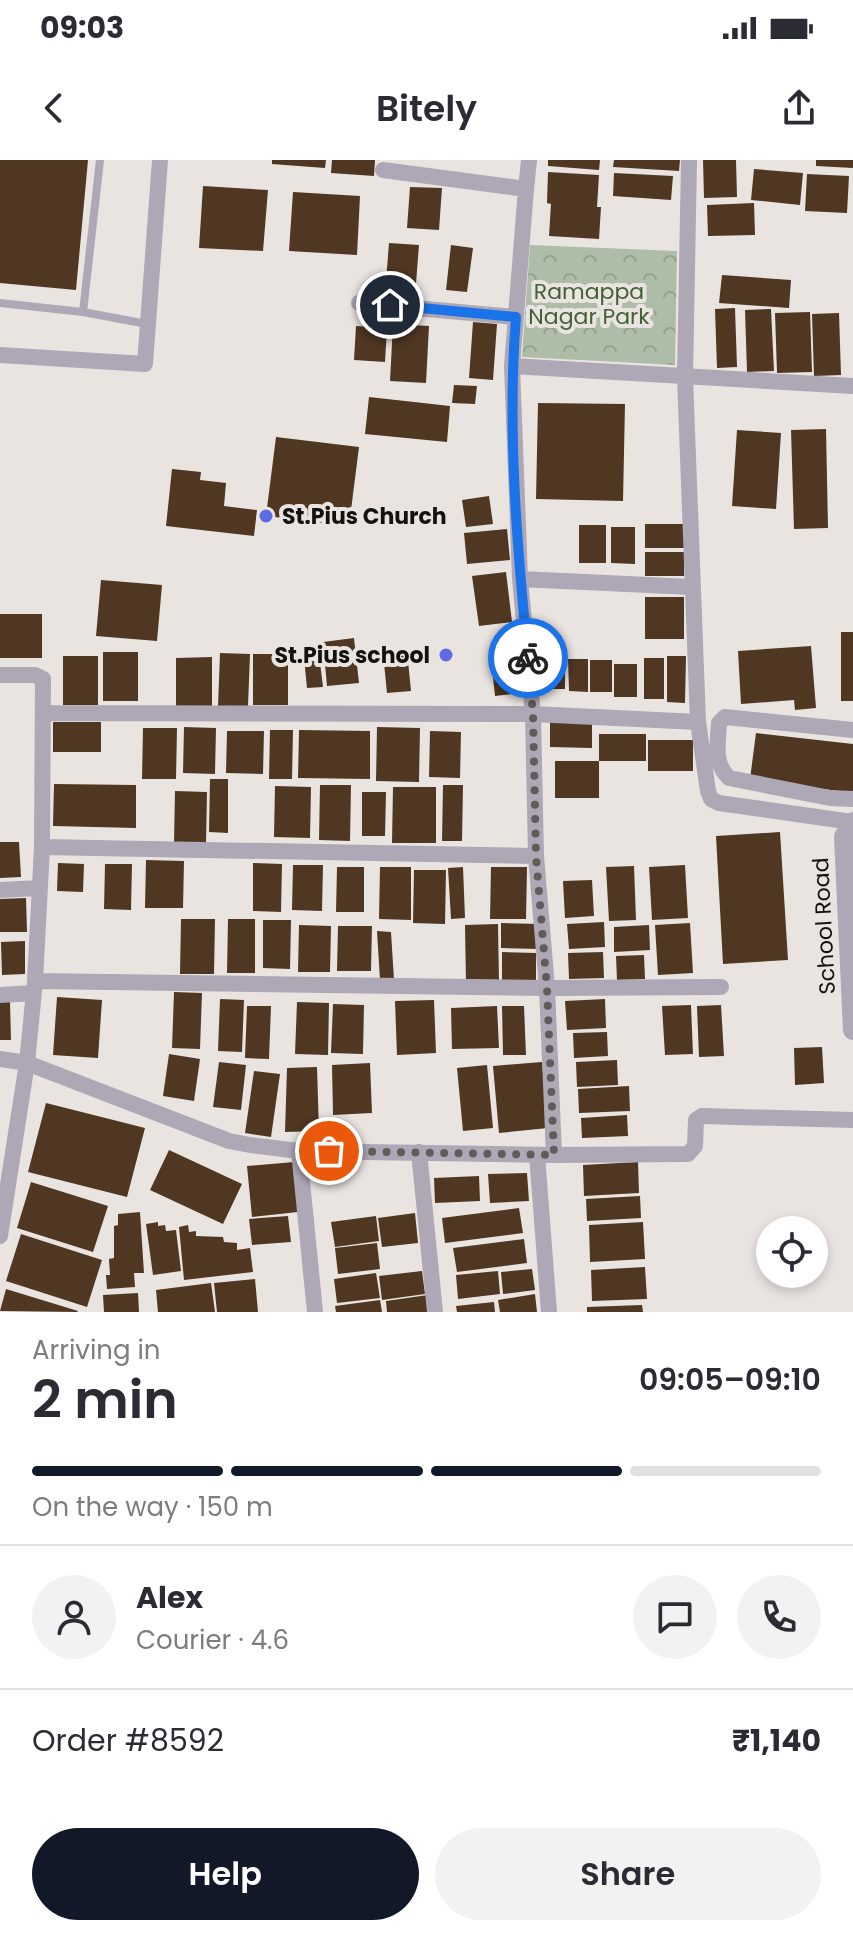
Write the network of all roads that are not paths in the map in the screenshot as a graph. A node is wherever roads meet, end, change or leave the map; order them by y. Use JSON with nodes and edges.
{"nodes":[{"id":1,"x":100,"y":160,"type":"edge"},
{"id":2,"x":160,"y":160,"type":"edge"},
{"id":3,"x":529,"y":160,"type":"edge"},
{"id":4,"x":689,"y":160,"type":"edge"},
{"id":5,"x":383,"y":170,"type":"dead end"},
{"id":6,"x":526,"y":189,"type":"junction"},
{"id":7,"x":0,"y":303,"type":"edge"},
{"id":8,"x":359,"y":303,"type":"dead end"},
{"id":9,"x":83,"y":312,"type":"junction"},
{"id":10,"x":516,"y":317,"type":"junction"},
{"id":11,"x":148,"y":324,"type":"junction"},
{"id":12,"x":0,"y":355,"type":"edge"},
{"id":13,"x":512,"y":366,"type":"junction"},
{"id":14,"x":685,"y":377,"type":"junction"},
{"id":15,"x":853,"y":386,"type":"edge"},
{"id":16,"x":520,"y":579,"type":"junction"},
{"id":17,"x":691,"y":587,"type":"junction"},
{"id":18,"x":0,"y":675,"type":"edge"},
{"id":19,"x":45,"y":713,"type":"junction"},
{"id":20,"x":533,"y":714,"type":"junction"},
{"id":21,"x":698,"y":722,"type":"junction"},
{"id":22,"x":853,"y":730,"type":"edge"},
{"id":23,"x":842,"y":799,"type":"edge"},
{"id":24,"x":843,"y":821,"type":"edge"},
{"id":25,"x":42,"y":847,"type":"junction"},
{"id":26,"x":536,"y":856,"type":"junction"},
{"id":27,"x":39,"y":888,"type":"junction"},
{"id":28,"x":0,"y":890,"type":"edge"},
{"id":29,"x":34,"y":987,"type":"junction"},
{"id":30,"x":721,"y":987,"type":"dead end"},
{"id":31,"x":547,"y":988,"type":"junction"},
{"id":32,"x":0,"y":995,"type":"edge"},
{"id":33,"x":853,"y":1019,"type":"edge"},
{"id":34,"x":853,"y":1030,"type":"edge"},
{"id":35,"x":0,"y":1059,"type":"edge"},
{"id":36,"x":27,"y":1063,"type":"junction"},
{"id":37,"x":853,"y":1120,"type":"edge"},
{"id":38,"x":299,"y":1151,"type":"junction"},
{"id":39,"x":419,"y":1152,"type":"junction"},
{"id":40,"x":537,"y":1155,"type":"junction"},
{"id":41,"x":554,"y":1155,"type":"junction"},
{"id":42,"x":0,"y":1236,"type":"edge"},
{"id":43,"x":315,"y":1312,"type":"edge"},
{"id":44,"x":435,"y":1312,"type":"edge"},
{"id":45,"x":549,"y":1312,"type":"edge"}],
"edges":[{"from":1,"to":9,"type":"lane"},
{"from":2,"to":11,"type":"street"},
{"from":3,"to":6,"type":"street"},
{"from":4,"to":14,"type":"street"},
{"from":5,"to":6,"type":"street"},
{"from":6,"to":10,"type":"street"},
{"from":7,"to":9,"type":"lane"},
{"from":8,"to":10,"type":"street"},
{"from":9,"to":11,"type":"lane"},
{"from":10,"to":13,"type":"street"},
{"from":11,"to":12,"type":"street"},
{"from":13,"to":14,"type":"street"},
{"from":13,"to":16,"type":"street"},
{"from":14,"to":15,"type":"street"},
{"from":14,"to":17,"type":"street"},
{"from":16,"to":17,"type":"street"},
{"from":16,"to":20,"type":"street"},
{"from":17,"to":21,"type":"street"},
{"from":18,"to":19,"type":"street"},
{"from":19,"to":20,"type":"street"},
{"from":19,"to":25,"type":"street"},
{"from":20,"to":21,"type":"street"},
{"from":20,"to":26,"type":"street"},
{"from":21,"to":24,"type":"street"},
{"from":22,"to":23,"type":"street"},
{"from":23,"to":24,"type":"street"},
{"from":24,"to":33,"type":"street","name":"School Road"},
{"from":25,"to":26,"type":"street"},
{"from":25,"to":27,"type":"street"},
{"from":26,"to":31,"type":"street"},
{"from":27,"to":28,"type":"street"},
{"from":27,"to":29,"type":"street"},
{"from":29,"to":31,"type":"street"},
{"from":29,"to":32,"type":"street"},
{"from":29,"to":36,"type":"street"},
{"from":30,"to":31,"type":"street"},
{"from":31,"to":41,"type":"street"},
{"from":33,"to":34,"type":"street","name":"School Road"},
{"from":35,"to":36,"type":"street"},
{"from":36,"to":38,"type":"street"},
{"from":36,"to":42,"type":"street"},
{"from":37,"to":41,"type":"street"},
{"from":38,"to":39,"type":"street"},
{"from":38,"to":43,"type":"street"},
{"from":39,"to":40,"type":"street"},
{"from":39,"to":44,"type":"street"},
{"from":40,"to":41,"type":"street"},
{"from":40,"to":45,"type":"street"}]}
